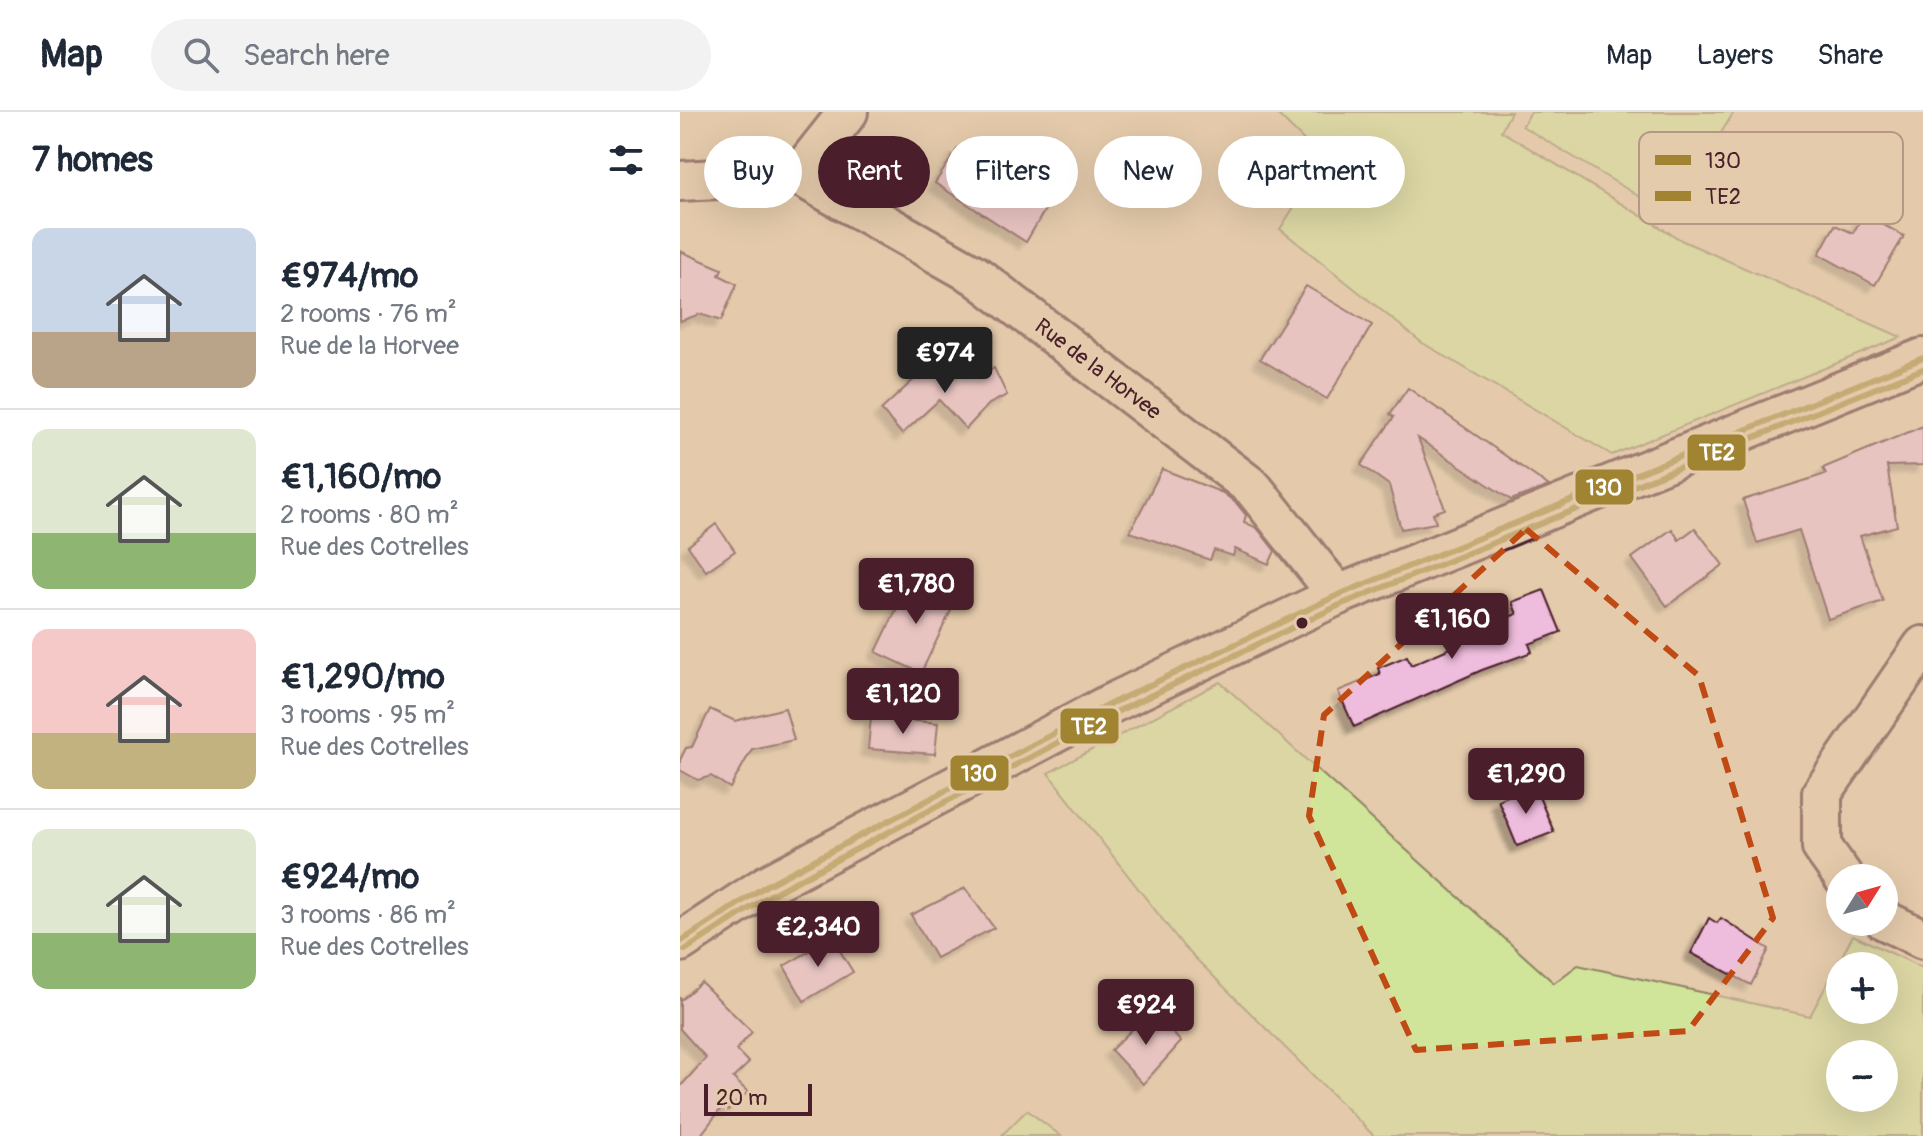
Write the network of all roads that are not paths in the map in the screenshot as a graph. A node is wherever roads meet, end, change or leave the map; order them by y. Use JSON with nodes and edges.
{"nodes":[{"id":1,"x":848,"y":112,"type":"edge"},
{"id":2,"x":802,"y":170,"type":"edge"},
{"id":3,"x":802,"y":177,"type":"edge"},
{"id":4,"x":704,"y":180,"type":"edge"},
{"id":5,"x":680,"y":181,"type":"edge"},
{"id":6,"x":1923,"y":358,"type":"edge"},
{"id":7,"x":1338,"y":595,"type":"junction"},
{"id":8,"x":1923,"y":646,"type":"edge"},
{"id":9,"x":1834,"y":864,"type":"edge"},
{"id":10,"x":1898,"y":927,"type":"edge"},
{"id":11,"x":1923,"y":939,"type":"edge"},
{"id":12,"x":680,"y":942,"type":"edge"}],
"edges":[{"from":1,"to":2,"type":"street"},
{"from":3,"to":7,"type":"street","name":"Rue de la Horvee"},
{"from":4,"to":5,"type":"street"},
{"from":6,"to":7,"type":"street"},
{"from":7,"to":12,"type":"street"},
{"from":8,"to":9,"type":"street"},
{"from":10,"to":11,"type":"street"}]}
